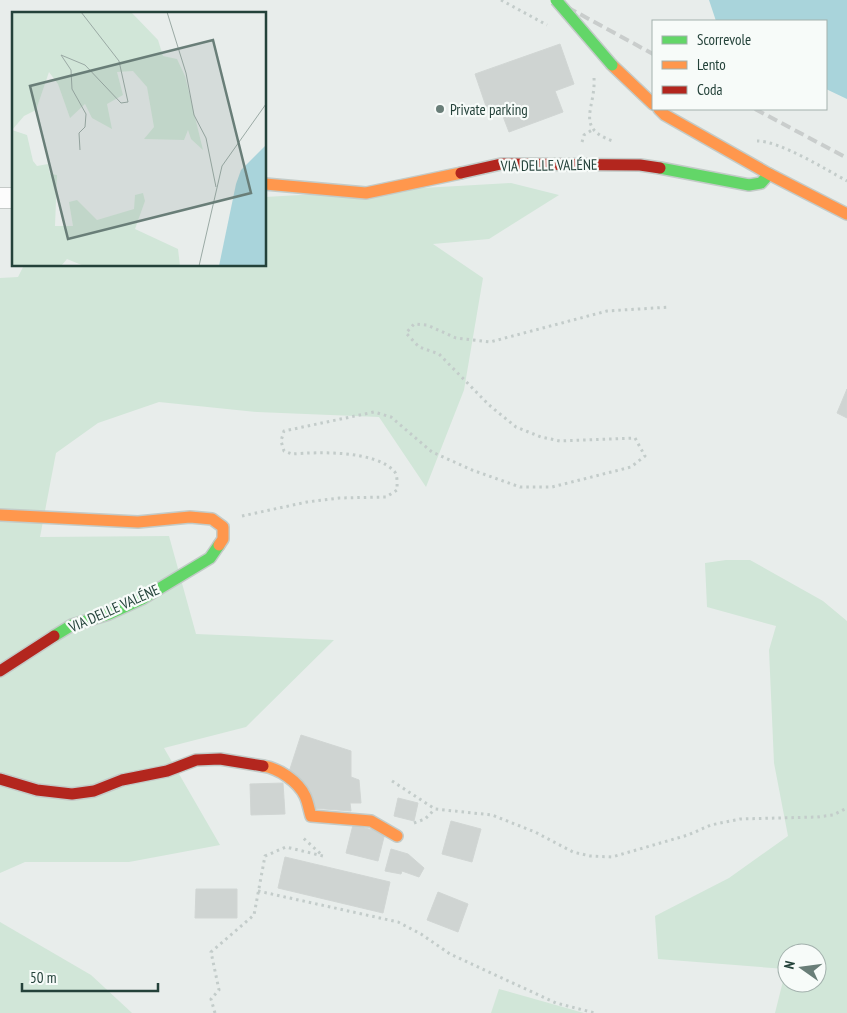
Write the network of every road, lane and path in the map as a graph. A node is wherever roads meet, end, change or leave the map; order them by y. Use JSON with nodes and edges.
{"nodes":[{"id":1,"x":501,"y":0,"type":"edge"},
{"id":2,"x":556,"y":0,"type":"edge"},
{"id":3,"x":549,"y":26,"type":"dead end"},
{"id":4,"x":593,"y":72,"type":"dead end"},
{"id":5,"x":652,"y":103,"type":"edge"},
{"id":6,"x":660,"y":110,"type":"edge"},
{"id":7,"x":592,"y":130,"type":"dead end"},
{"id":8,"x":748,"y":141,"type":"dead end"},
{"id":9,"x":770,"y":174,"type":"junction"},
{"id":10,"x":847,"y":181,"type":"edge"},
{"id":11,"x":266,"y":184,"type":"edge"},
{"id":12,"x":847,"y":214,"type":"edge"},
{"id":13,"x":670,"y":307,"type":"dead end"},
{"id":14,"x":0,"y":515,"type":"edge"},
{"id":15,"x":223,"y":527,"type":"junction"},
{"id":16,"x":0,"y":671,"type":"edge"},
{"id":17,"x":0,"y":779,"type":"edge"},
{"id":18,"x":392,"y":781,"type":"dead end"},
{"id":19,"x":847,"y":808,"type":"edge"},
{"id":20,"x":296,"y":831,"type":"dead end"},
{"id":21,"x":396,"y":836,"type":"dead end"},
{"id":22,"x":258,"y":891,"type":"junction"},
{"id":23,"x":214,"y":1013,"type":"edge"},
{"id":24,"x":595,"y":1013,"type":"edge"}],
"edges":[{"from":1,"to":3,"type":"path"},
{"from":2,"to":5,"type":"street","bridge":true},
{"from":4,"to":7,"type":"path"},
{"from":6,"to":9,"type":"street"},
{"from":8,"to":10,"type":"path"},
{"from":9,"to":11,"type":"street","name":"VIA DELLE VALÉNE"},
{"from":9,"to":12,"type":"street"},
{"from":13,"to":15,"type":"path"},
{"from":14,"to":15,"type":"street"},
{"from":15,"to":16,"type":"street","name":"VIA DELLE VALÉNE"},
{"from":17,"to":21,"type":"street"},
{"from":18,"to":19,"type":"path"},
{"from":20,"to":22,"type":"path"},
{"from":22,"to":23,"type":"path"},
{"from":22,"to":24,"type":"path"}]}
